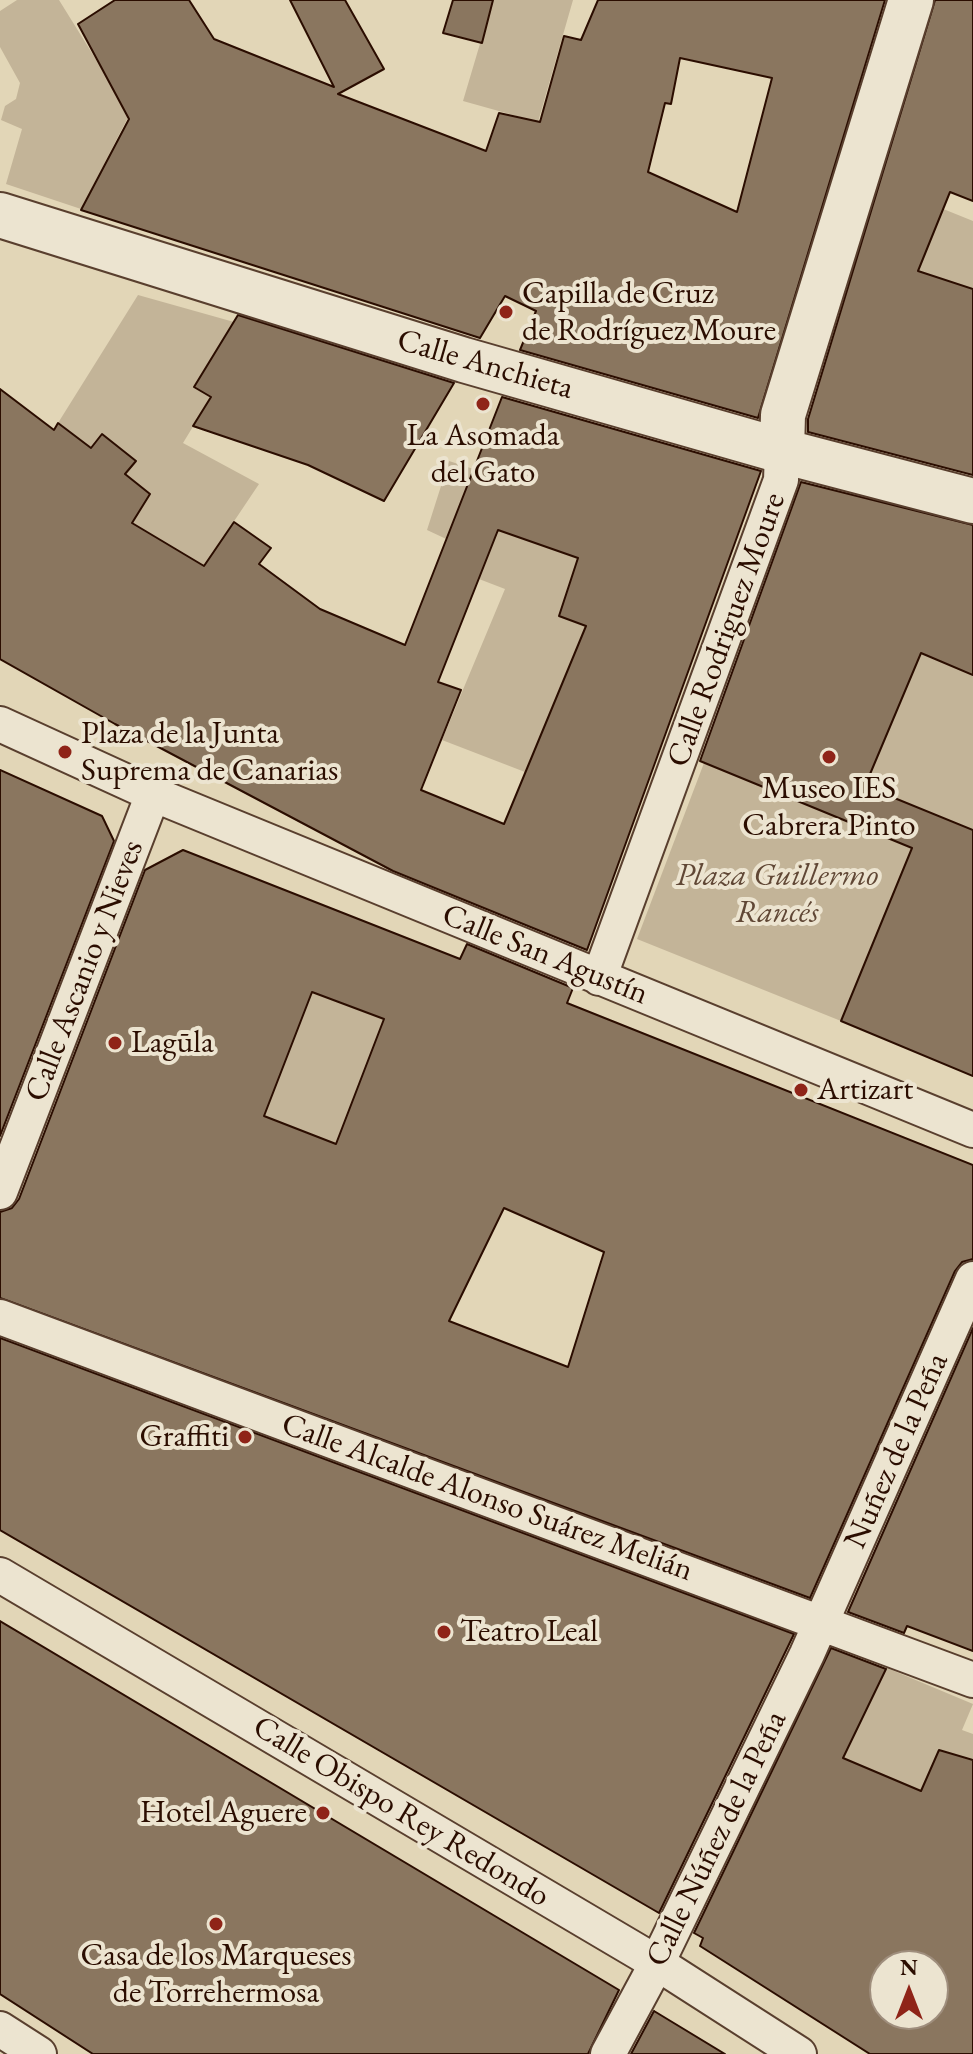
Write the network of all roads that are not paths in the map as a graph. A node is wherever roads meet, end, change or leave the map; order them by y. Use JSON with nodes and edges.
{"nodes":[{"id":1,"x":911,"y":0,"type":"edge"},
{"id":2,"x":0,"y":215,"type":"edge"},
{"id":3,"x":782,"y":451,"type":"junction"},
{"id":4,"x":973,"y":501,"type":"edge"},
{"id":5,"x":0,"y":724,"type":"edge"},
{"id":6,"x":153,"y":794,"type":"junction"},
{"id":7,"x":599,"y":978,"type":"junction"},
{"id":8,"x":973,"y":1130,"type":"edge"},
{"id":9,"x":0,"y":1192,"type":"edge"},
{"id":10,"x":973,"y":1279,"type":"edge"},
{"id":11,"x":0,"y":1317,"type":"edge"},
{"id":12,"x":0,"y":1575,"type":"edge"},
{"id":13,"x":822,"y":1622,"type":"junction"},
{"id":14,"x":973,"y":1680,"type":"edge"},
{"id":15,"x":657,"y":1963,"type":"junction"},
{"id":16,"x":0,"y":2029,"type":"edge"},
{"id":17,"x":39,"y":2054,"type":"edge"},
{"id":18,"x":608,"y":2054,"type":"edge"},
{"id":19,"x":799,"y":2054,"type":"edge"}],
"edges":[{"from":1,"to":3,"type":"street","name":"Calle Rodriguez Moure"},
{"from":2,"to":3,"type":"street","name":"Calle Anchieta"},
{"from":3,"to":4,"type":"street","name":"Calle Anchieta"},
{"from":3,"to":7,"type":"street","name":"Calle Rodriguez Moure"},
{"from":5,"to":6,"type":"street","name":"Calle San Agustín"},
{"from":6,"to":7,"type":"street","name":"Calle San Agustín"},
{"from":6,"to":9,"type":"street","name":"Calle Ascanio y Nieves"},
{"from":7,"to":8,"type":"street","name":"Calle San Agustín"},
{"from":10,"to":13,"type":"street","name":"Nuñez de la Peña"},
{"from":11,"to":13,"type":"street","name":"Calle Alcalde Alonso Suárez Melián"},
{"from":12,"to":15,"type":"street","name":"Calle Obispo Rey Redondo"},
{"from":13,"to":14,"type":"street","name":"Calle Alcalde Alonso Suárez Melián"},
{"from":13,"to":15,"type":"street","name":"Calle Núñez de la Peña"},
{"from":15,"to":18,"type":"street","name":"Calle Núñez de la Peña"},
{"from":15,"to":19,"type":"street","name":"Calle Obispo Rey Redondo"},
{"from":16,"to":17,"type":"street"}]}
